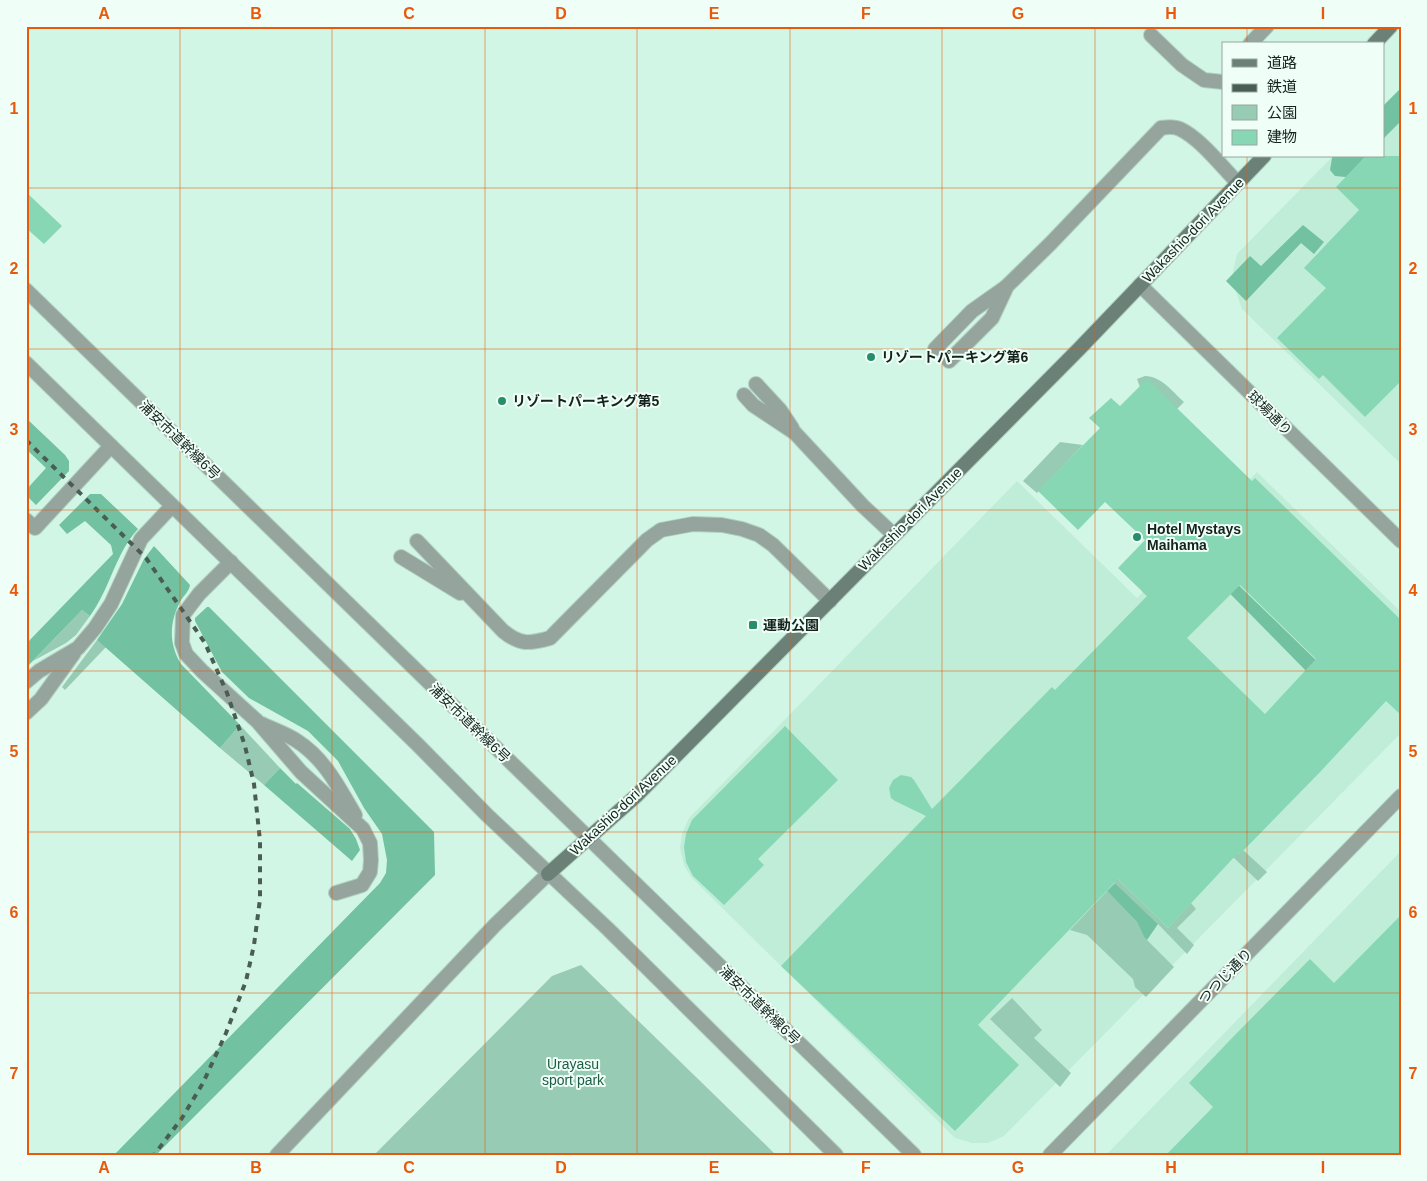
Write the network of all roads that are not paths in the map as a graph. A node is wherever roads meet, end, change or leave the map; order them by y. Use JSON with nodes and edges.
{"nodes":[{"id":1,"x":1267,"y":26,"type":"edge"},
{"id":2,"x":1391,"y":26,"type":"edge"},
{"id":3,"x":1151,"y":35,"type":"dead end"},
{"id":4,"x":1252,"y":42,"type":"edge"},
{"id":5,"x":1376,"y":42,"type":"edge"},
{"id":6,"x":1222,"y":82,"type":"edge"},
{"id":7,"x":1262,"y":158,"type":"edge"},
{"id":8,"x":1238,"y":183,"type":"junction"},
{"id":9,"x":1140,"y":285,"type":"junction"},
{"id":10,"x":1007,"y":286,"type":"junction"},
{"id":11,"x":26,"y":290,"type":"edge"},
{"id":12,"x":935,"y":349,"type":"dead end"},
{"id":13,"x":949,"y":361,"type":"dead end"},
{"id":14,"x":26,"y":362,"type":"edge"},
{"id":15,"x":756,"y":384,"type":"dead end"},
{"id":16,"x":744,"y":395,"type":"dead end"},
{"id":17,"x":795,"y":433,"type":"junction"},
{"id":18,"x":111,"y":446,"type":"junction"},
{"id":19,"x":172,"y":506,"type":"junction"},
{"id":20,"x":26,"y":520,"type":"edge"},
{"id":21,"x":894,"y":535,"type":"junction"},
{"id":22,"x":417,"y":541,"type":"dead end"},
{"id":23,"x":1401,"y":541,"type":"edge"},
{"id":24,"x":402,"y":557,"type":"dead end"},
{"id":25,"x":231,"y":562,"type":"junction"},
{"id":26,"x":830,"y":600,"type":"junction"},
{"id":27,"x":476,"y":602,"type":"junction"},
{"id":28,"x":78,"y":648,"type":"junction"},
{"id":29,"x":26,"y":682,"type":"edge"},
{"id":30,"x":26,"y":713,"type":"edge"},
{"id":31,"x":257,"y":721,"type":"junction"},
{"id":32,"x":1401,"y":796,"type":"edge"},
{"id":33,"x":363,"y":829,"type":"junction"},
{"id":34,"x":588,"y":837,"type":"junction"},
{"id":35,"x":548,"y":874,"type":"junction"},
{"id":36,"x":336,"y":893,"type":"dead end"},
{"id":37,"x":277,"y":1155,"type":"edge"},
{"id":38,"x":836,"y":1155,"type":"edge"},
{"id":39,"x":914,"y":1155,"type":"edge"},
{"id":40,"x":1050,"y":1155,"type":"edge"}],
"edges":[{"from":1,"to":4,"type":"street"},
{"from":2,"to":5,"type":"main road"},
{"from":3,"to":6,"type":"street"},
{"from":7,"to":8,"type":"main road","name":"Wakashio-dori Avenue"},
{"from":8,"to":9,"type":"main road","name":"Wakashio-dori Avenue"},
{"from":8,"to":10,"type":"street"},
{"from":9,"to":21,"type":"main road","name":"Wakashio-dori Avenue"},
{"from":9,"to":23,"type":"street","name":"球場通り"},
{"from":10,"to":12,"type":"street"},
{"from":10,"to":13,"type":"street"},
{"from":11,"to":34,"type":"street","name":"浦安市道幹線6号"},
{"from":14,"to":18,"type":"street"},
{"from":15,"to":17,"type":"street"},
{"from":16,"to":17,"type":"street"},
{"from":17,"to":21,"type":"street"},
{"from":18,"to":19,"type":"street"},
{"from":18,"to":20,"type":"street"},
{"from":19,"to":25,"type":"street"},
{"from":19,"to":28,"type":"street"},
{"from":21,"to":26,"type":"main road","name":"Wakashio-dori Avenue"},
{"from":22,"to":27,"type":"street"},
{"from":24,"to":27,"type":"street"},
{"from":25,"to":31,"type":"street"},
{"from":25,"to":35,"type":"street"},
{"from":26,"to":27,"type":"street"},
{"from":26,"to":34,"type":"main road","name":"Wakashio-dori Avenue"},
{"from":28,"to":29,"type":"street"},
{"from":28,"to":30,"type":"street"},
{"from":31,"to":33,"type":"street"},
{"from":31,"to":33,"type":"street"},
{"from":32,"to":40,"type":"street","name":"つつじ通り"},
{"from":33,"to":36,"type":"street"},
{"from":34,"to":35,"type":"main road","name":"Wakashio-dori Avenue"},
{"from":34,"to":39,"type":"street","name":"浦安市道幹線6号"},
{"from":35,"to":37,"type":"street"},
{"from":35,"to":38,"type":"street"}]}
